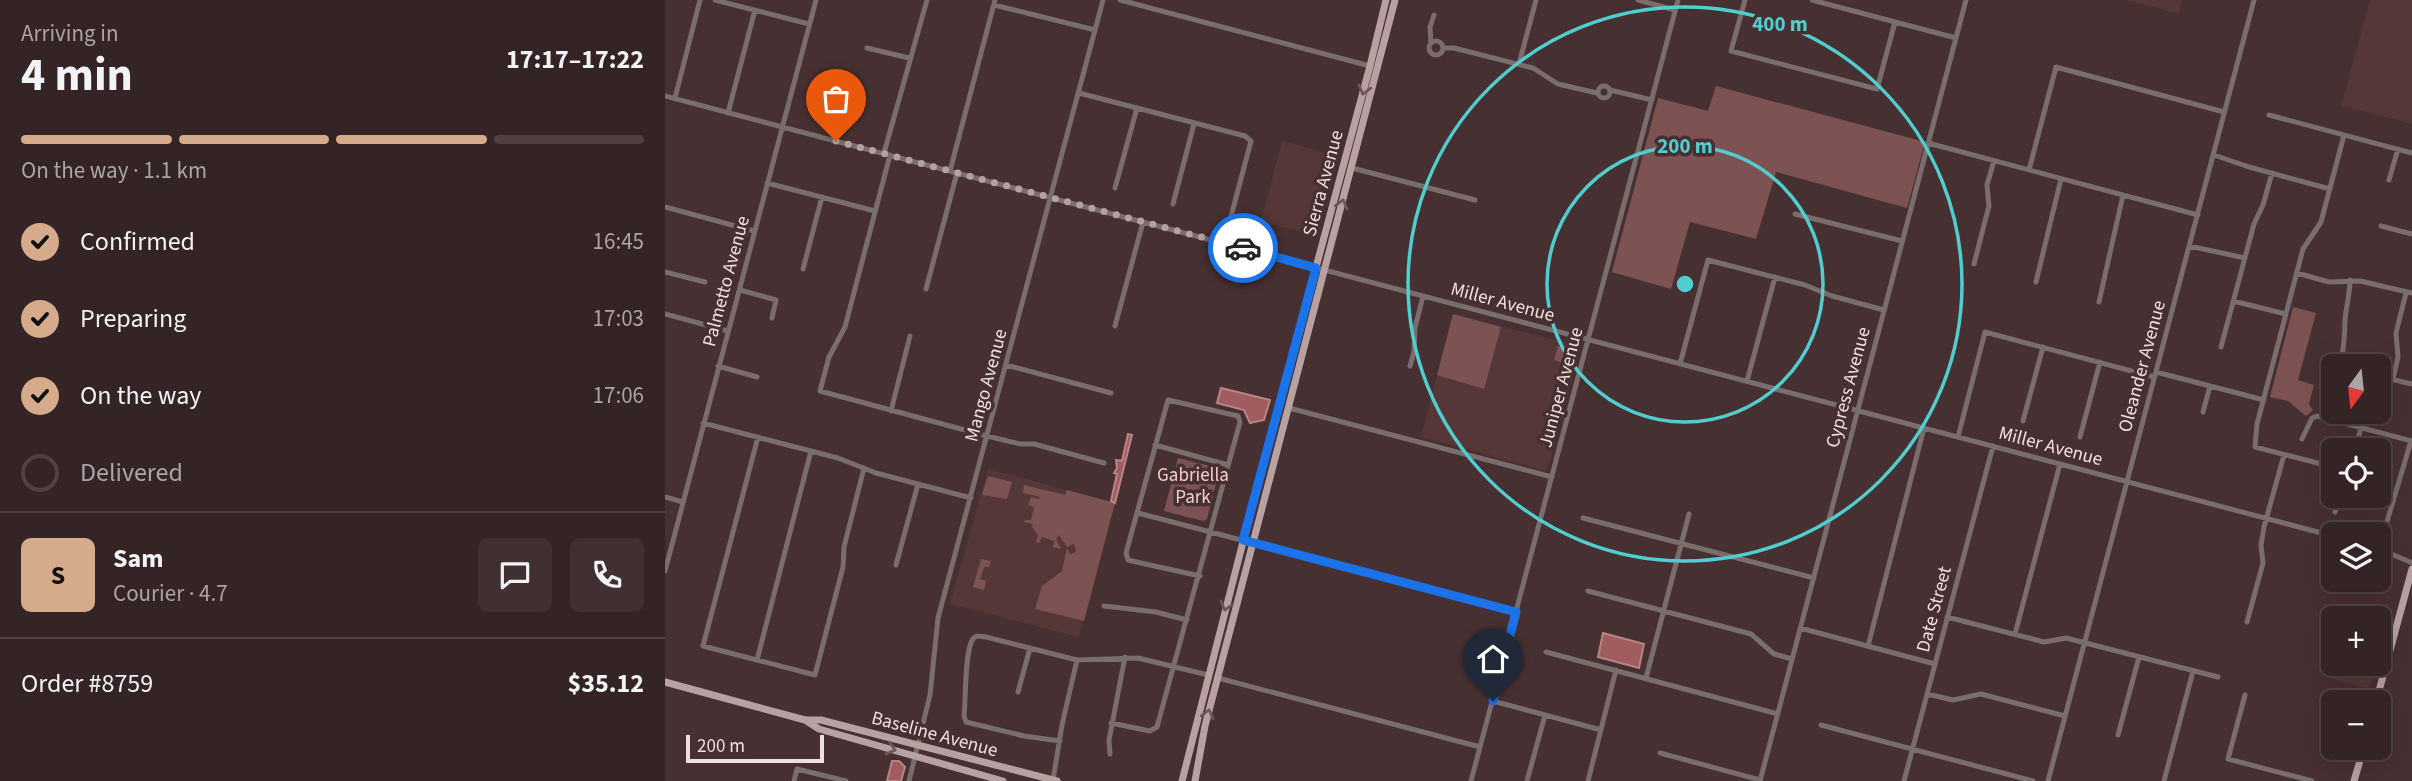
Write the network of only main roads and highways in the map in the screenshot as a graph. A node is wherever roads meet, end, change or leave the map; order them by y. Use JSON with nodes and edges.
{"nodes":[{"id":1,"x":1386,"y":0,"type":"edge"},
{"id":2,"x":1395,"y":0,"type":"edge"},
{"id":3,"x":2412,"y":569,"type":"edge"},
{"id":4,"x":665,"y":682,"type":"edge"},
{"id":5,"x":2379,"y":690,"type":"edge"},
{"id":6,"x":804,"y":720,"type":"junction"},
{"id":7,"x":2360,"y":760,"type":"edge"},
{"id":8,"x":1003,"y":781,"type":"edge"},
{"id":9,"x":1055,"y":781,"type":"edge"},
{"id":10,"x":1182,"y":781,"type":"edge"},
{"id":11,"x":1195,"y":781,"type":"edge"},
{"id":12,"x":2354,"y":781,"type":"edge"}],
"edges":[{"from":1,"to":10,"type":"main road","name":"Sierra Avenue","one_way":true},
{"from":11,"to":2,"type":"main road","name":"Sierra Avenue","one_way":true},
{"from":3,"to":5,"type":"main road"},
{"from":4,"to":6,"type":"main road","name":"Baseline Avenue"},
{"from":6,"to":8,"type":"main road","name":"Baseline Avenue","one_way":true},
{"from":6,"to":9,"type":"main road","name":"Baseline Avenue"},
{"from":7,"to":12,"type":"main road"}]}
